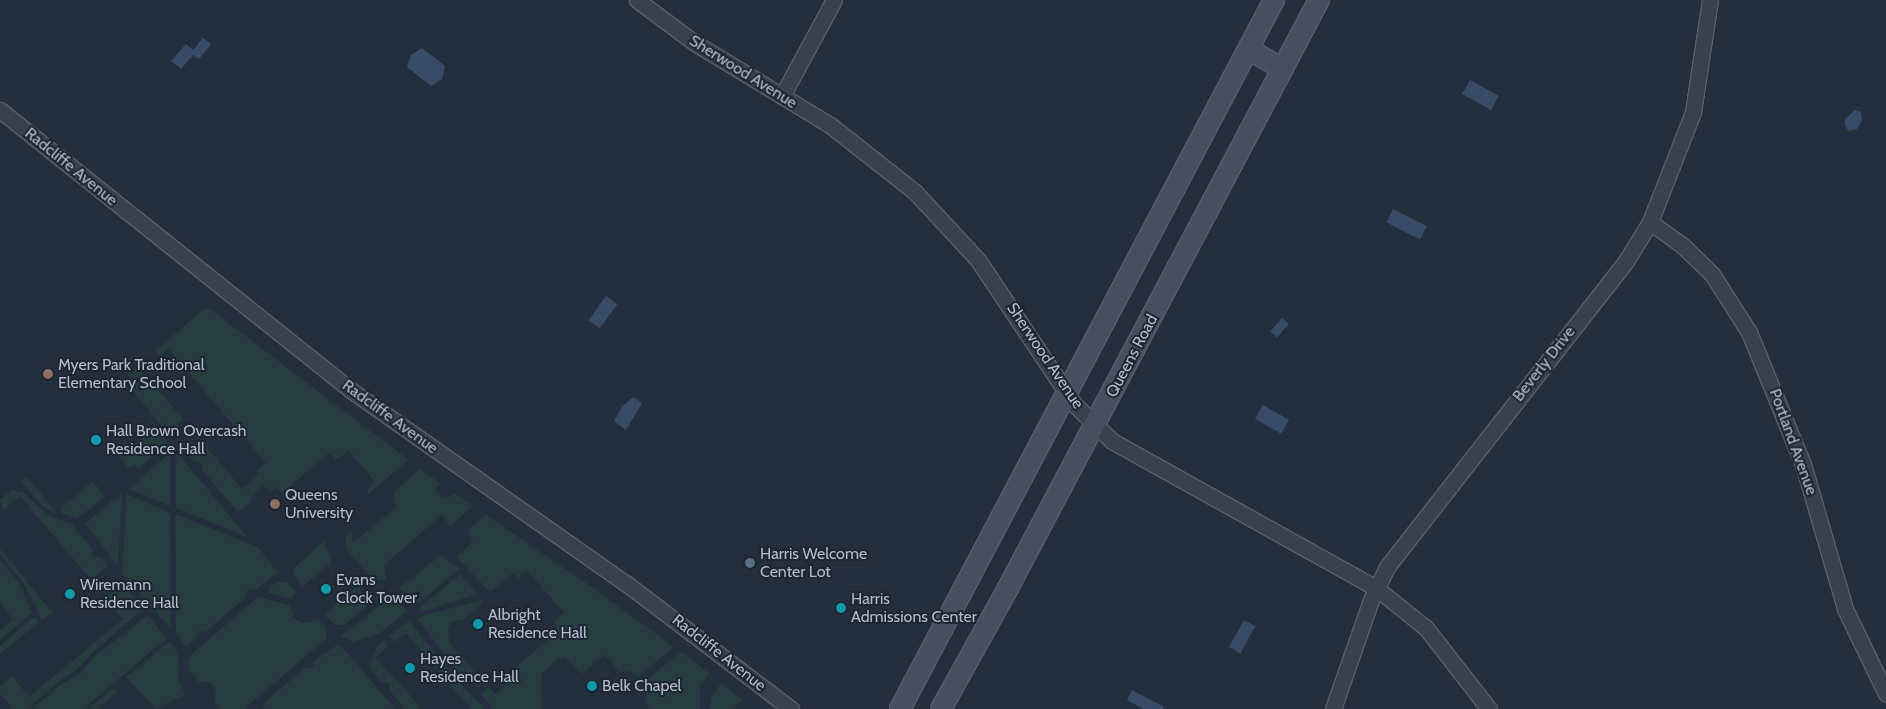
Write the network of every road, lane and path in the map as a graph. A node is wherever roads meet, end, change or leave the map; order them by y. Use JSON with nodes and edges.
{"nodes":[{"id":1,"x":637,"y":0,"type":"edge"},
{"id":2,"x":834,"y":0,"type":"edge"},
{"id":3,"x":1274,"y":0,"type":"edge"},
{"id":4,"x":1319,"y":0,"type":"edge"},
{"id":5,"x":1710,"y":0,"type":"edge"},
{"id":6,"x":1248,"y":50,"type":"junction"},
{"id":7,"x":1283,"y":69,"type":"junction"},
{"id":8,"x":782,"y":96,"type":"junction"},
{"id":9,"x":0,"y":110,"type":"edge"},
{"id":10,"x":1650,"y":222,"type":"junction"},
{"id":11,"x":1066,"y":393,"type":"junction"},
{"id":12,"x":1095,"y":426,"type":"junction"},
{"id":13,"x":1376,"y":588,"type":"junction"},
{"id":14,"x":1886,"y":694,"type":"edge"},
{"id":15,"x":791,"y":709,"type":"edge"},
{"id":16,"x":900,"y":709,"type":"edge"},
{"id":17,"x":941,"y":709,"type":"edge"},
{"id":18,"x":1333,"y":709,"type":"edge"},
{"id":19,"x":1489,"y":709,"type":"edge"}],
"edges":[{"from":1,"to":8,"type":"street","name":"Sherwood Avenue"},
{"from":2,"to":8,"type":"street"},
{"from":3,"to":6,"type":"street"},
{"from":4,"to":7,"type":"street","name":"Queens Road"},
{"from":5,"to":10,"type":"street","name":"Beverly Drive"},
{"from":6,"to":7,"type":"street"},
{"from":6,"to":11,"type":"street"},
{"from":7,"to":12,"type":"street","name":"Queens Road"},
{"from":8,"to":11,"type":"street","name":"Sherwood Avenue"},
{"from":9,"to":15,"type":"street","name":"Radcliffe Avenue"},
{"from":10,"to":13,"type":"street","name":"Beverly Drive"},
{"from":10,"to":14,"type":"street","name":"Portland Avenue"},
{"from":11,"to":12,"type":"street","name":"Sherwood Avenue"},
{"from":11,"to":16,"type":"street"},
{"from":12,"to":13,"type":"street","name":"Sherwood Avenue"},
{"from":12,"to":17,"type":"street","name":"Queens Road"},
{"from":13,"to":18,"type":"street","name":"Beverly Drive"},
{"from":13,"to":19,"type":"street","name":"Sherwood Avenue"}]}
